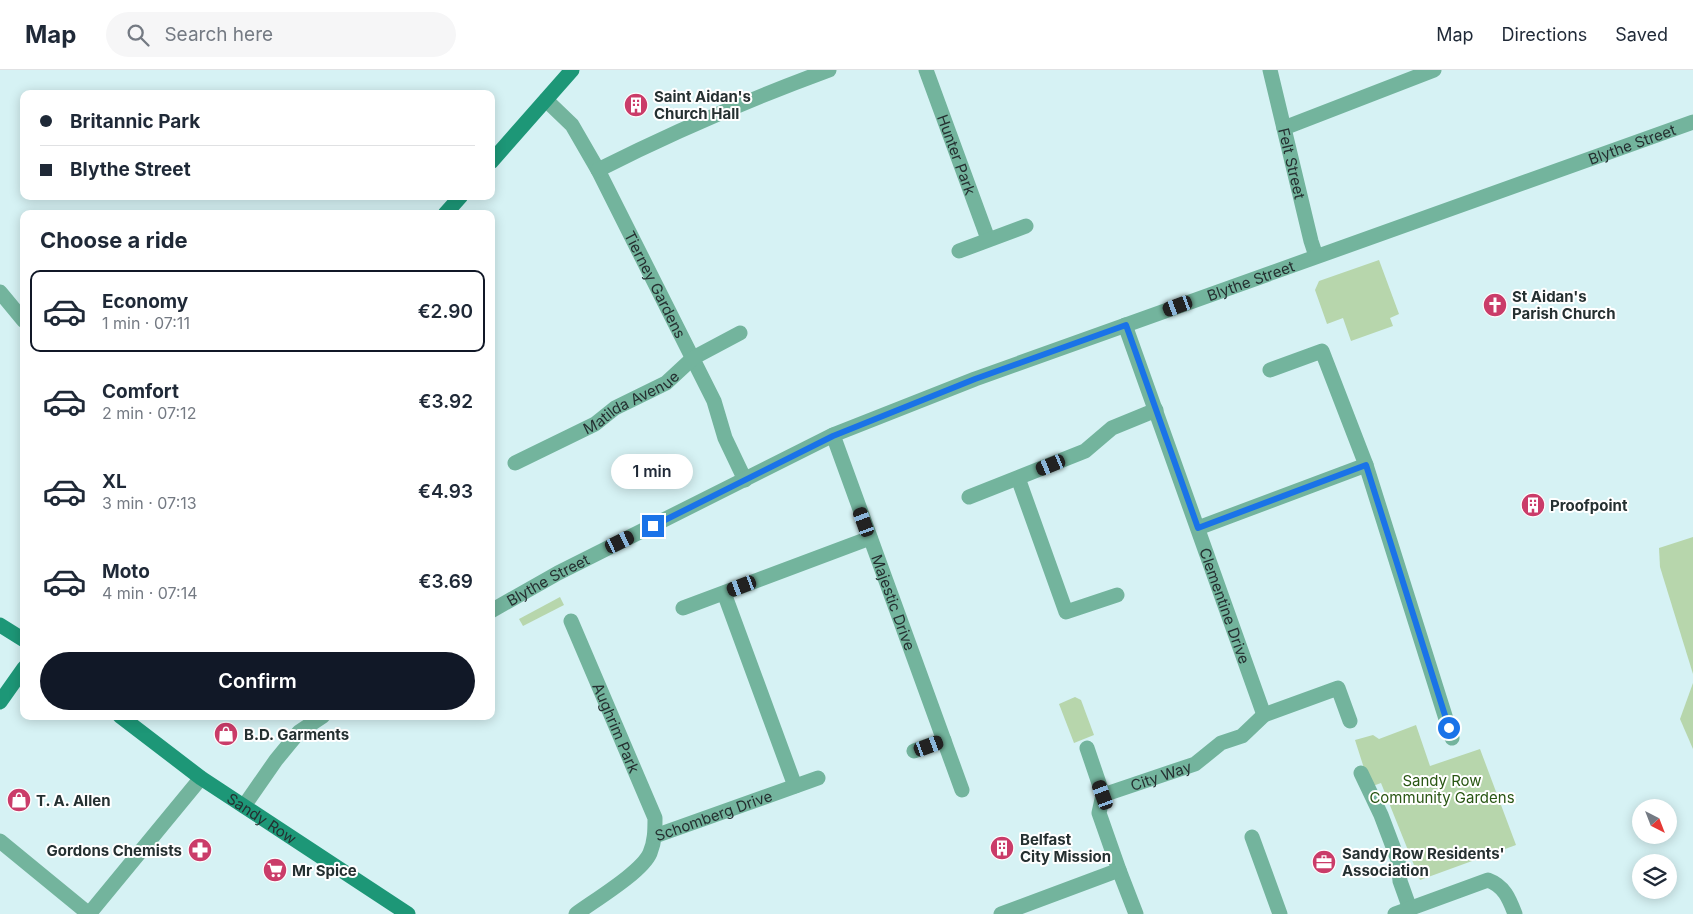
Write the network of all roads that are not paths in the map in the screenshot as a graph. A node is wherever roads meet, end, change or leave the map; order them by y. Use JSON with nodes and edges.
{"nodes":[{"id":1,"x":572,"y":70,"type":"edge"},
{"id":2,"x":829,"y":70,"type":"edge"},
{"id":3,"x":926,"y":70,"type":"edge"},
{"id":4,"x":1270,"y":70,"type":"edge"},
{"id":5,"x":1434,"y":70,"type":"edge"},
{"id":6,"x":546,"y":100,"type":"junction"},
{"id":7,"x":1693,"y":122,"type":"edge"},
{"id":8,"x":1284,"y":128,"type":"junction"},
{"id":9,"x":495,"y":157,"type":"edge"},
{"id":10,"x":598,"y":170,"type":"junction"},
{"id":11,"x":457,"y":200,"type":"edge"},
{"id":12,"x":449,"y":210,"type":"edge"},
{"id":13,"x":1026,"y":226,"type":"dead end"},
{"id":14,"x":988,"y":239,"type":"junction"},
{"id":15,"x":959,"y":251,"type":"dead end"},
{"id":16,"x":1316,"y":256,"type":"junction"},
{"id":17,"x":0,"y":292,"type":"edge"},
{"id":18,"x":20,"y":316,"type":"edge"},
{"id":19,"x":1126,"y":325,"type":"junction"},
{"id":20,"x":740,"y":333,"type":"dead end"},
{"id":21,"x":693,"y":358,"type":"junction"},
{"id":22,"x":1270,"y":370,"type":"dead end"},
{"id":23,"x":1156,"y":410,"type":"junction"},
{"id":24,"x":833,"y":436,"type":"junction"},
{"id":25,"x":515,"y":463,"type":"dead end"},
{"id":26,"x":1366,"y":465,"type":"junction"},
{"id":27,"x":1018,"y":478,"type":"junction"},
{"id":28,"x":745,"y":480,"type":"junction"},
{"id":29,"x":969,"y":496,"type":"dead end"},
{"id":30,"x":1198,"y":528,"type":"junction"},
{"id":31,"x":870,"y":538,"type":"junction"},
{"id":32,"x":724,"y":593,"type":"junction"},
{"id":33,"x":1117,"y":595,"type":"dead end"},
{"id":34,"x":684,"y":608,"type":"dead end"},
{"id":35,"x":495,"y":609,"type":"edge"},
{"id":36,"x":571,"y":621,"type":"dead end"},
{"id":37,"x":0,"y":624,"type":"edge"},
{"id":38,"x":20,"y":637,"type":"edge"},
{"id":39,"x":20,"y":674,"type":"edge"},
{"id":40,"x":0,"y":702,"type":"edge"},
{"id":41,"x":1264,"y":715,"type":"junction"},
{"id":42,"x":125,"y":720,"type":"edge"},
{"id":43,"x":317,"y":720,"type":"edge"},
{"id":44,"x":1350,"y":722,"type":"dead end"},
{"id":45,"x":1452,"y":738,"type":"dead end"},
{"id":46,"x":944,"y":740,"type":"junction"},
{"id":47,"x":1087,"y":748,"type":"dead end"},
{"id":48,"x":914,"y":751,"type":"dead end"},
{"id":49,"x":1361,"y":773,"type":"dead end"},
{"id":50,"x":201,"y":778,"type":"junction"},
{"id":51,"x":818,"y":778,"type":"dead end"},
{"id":52,"x":795,"y":786,"type":"junction"},
{"id":53,"x":962,"y":790,"type":"dead end"},
{"id":54,"x":1103,"y":795,"type":"junction"},
{"id":55,"x":244,"y":806,"type":"junction"},
{"id":56,"x":655,"y":836,"type":"junction"},
{"id":57,"x":1252,"y":837,"type":"dead end"},
{"id":58,"x":0,"y":842,"type":"edge"},
{"id":59,"x":1119,"y":870,"type":"junction"},
{"id":60,"x":1410,"y":908,"type":"junction"},
{"id":61,"x":89,"y":914,"type":"edge"},
{"id":62,"x":408,"y":914,"type":"edge"},
{"id":63,"x":576,"y":914,"type":"edge"},
{"id":64,"x":1001,"y":914,"type":"edge"},
{"id":65,"x":1136,"y":914,"type":"edge"},
{"id":66,"x":1280,"y":914,"type":"edge"},
{"id":67,"x":1395,"y":914,"type":"edge"},
{"id":68,"x":1515,"y":914,"type":"edge"}],
"edges":[{"from":1,"to":6,"type":"main road"},
{"from":2,"to":10,"type":"street"},
{"from":3,"to":14,"type":"street","name":"Hunter Park"},
{"from":4,"to":8,"type":"street","name":"Felt Street"},
{"from":5,"to":8,"type":"street"},
{"from":6,"to":9,"type":"main road"},
{"from":6,"to":10,"type":"street","name":"Tierney Gardens"},
{"from":7,"to":16,"type":"street","name":"Blythe Street"},
{"from":8,"to":16,"type":"street","name":"Felt Street"},
{"from":10,"to":21,"type":"street","name":"Tierney Gardens"},
{"from":11,"to":12,"type":"main road"},
{"from":13,"to":14,"type":"street"},
{"from":14,"to":15,"type":"street"},
{"from":16,"to":19,"type":"street","name":"Blythe Street"},
{"from":17,"to":18,"type":"street"},
{"from":19,"to":23,"type":"street","name":"Clementine Drive"},
{"from":19,"to":24,"type":"street","name":"Blythe Street"},
{"from":20,"to":21,"type":"street","name":"Matilda Avenue"},
{"from":21,"to":25,"type":"street","name":"Matilda Avenue"},
{"from":21,"to":28,"type":"street","name":"Tierney Gardens"},
{"from":22,"to":26,"type":"street"},
{"from":23,"to":27,"type":"street"},
{"from":23,"to":30,"type":"street","name":"Clementine Drive"},
{"from":24,"to":28,"type":"street","name":"Blythe Street"},
{"from":24,"to":31,"type":"street","name":"Majestic Drive"},
{"from":26,"to":30,"type":"street"},
{"from":26,"to":45,"type":"street"},
{"from":27,"to":29,"type":"street"},
{"from":27,"to":33,"type":"street"},
{"from":28,"to":35,"type":"street","name":"Blythe Street"},
{"from":30,"to":41,"type":"street","name":"Clementine Drive"},
{"from":31,"to":32,"type":"street"},
{"from":31,"to":46,"type":"street","name":"Majestic Drive"},
{"from":32,"to":34,"type":"street"},
{"from":32,"to":52,"type":"street"},
{"from":36,"to":56,"type":"street","name":"Aughrim Park"},
{"from":37,"to":38,"type":"main road"},
{"from":39,"to":40,"type":"main road"},
{"from":41,"to":44,"type":"street","name":"City Way"},
{"from":41,"to":54,"type":"street","name":"City Way"},
{"from":42,"to":50,"type":"main road","name":"Sandy Row"},
{"from":43,"to":55,"type":"street"},
{"from":46,"to":48,"type":"street"},
{"from":46,"to":53,"type":"street","name":"Majestic Drive"},
{"from":47,"to":54,"type":"street"},
{"from":49,"to":60,"type":"street"},
{"from":50,"to":55,"type":"main road","name":"Sandy Row"},
{"from":50,"to":61,"type":"street"},
{"from":51,"to":52,"type":"street","name":"Schomberg Drive"},
{"from":52,"to":56,"type":"street","name":"Schomberg Drive"},
{"from":54,"to":59,"type":"street"},
{"from":55,"to":62,"type":"main road","name":"Sandy Row"},
{"from":56,"to":63,"type":"street","name":"Schomberg Drive"},
{"from":57,"to":66,"type":"street"},
{"from":58,"to":61,"type":"street"},
{"from":59,"to":64,"type":"street"},
{"from":59,"to":65,"type":"street"},
{"from":60,"to":67,"type":"street"},
{"from":60,"to":68,"type":"street"}]}
